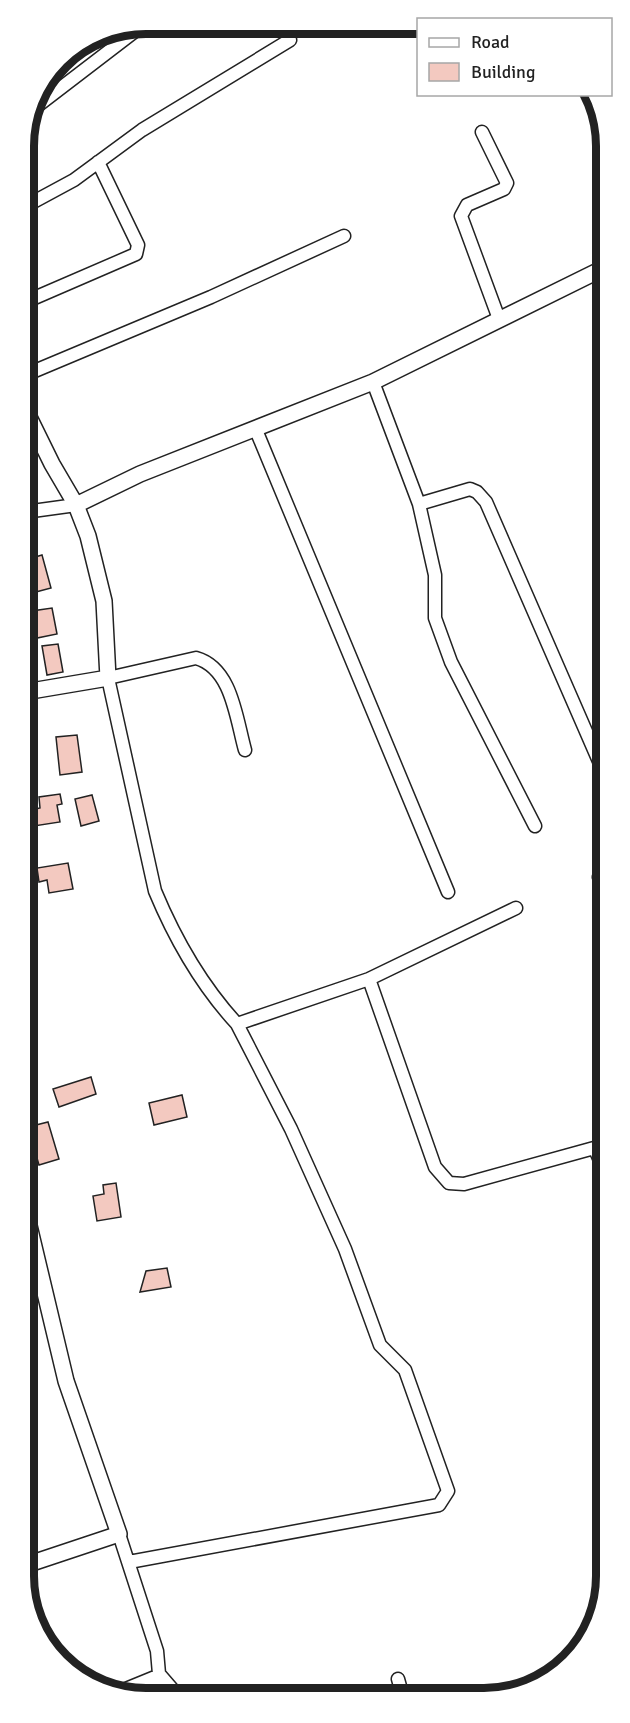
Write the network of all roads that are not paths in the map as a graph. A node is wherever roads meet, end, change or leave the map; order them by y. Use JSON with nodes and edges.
{"nodes":[{"id":1,"x":128,"y":37,"type":"edge"},
{"id":2,"x":290,"y":40,"type":"dead end"},
{"id":3,"x":45,"y":100,"type":"edge"},
{"id":4,"x":482,"y":132,"type":"dead end"},
{"id":5,"x":98,"y":162,"type":"junction"},
{"id":6,"x":35,"y":201,"type":"edge"},
{"id":7,"x":344,"y":236,"type":"dead end"},
{"id":8,"x":596,"y":272,"type":"edge"},
{"id":9,"x":35,"y":299,"type":"edge"},
{"id":10,"x":499,"y":319,"type":"junction"},
{"id":11,"x":35,"y":371,"type":"edge"},
{"id":12,"x":372,"y":382,"type":"junction"},
{"id":13,"x":256,"y":429,"type":"junction"},
{"id":14,"x":35,"y":431,"type":"edge"},
{"id":15,"x":419,"y":504,"type":"junction"},
{"id":16,"x":76,"y":505,"type":"junction"},
{"id":17,"x":35,"y":512,"type":"edge"},
{"id":18,"x":108,"y":678,"type":"junction"},
{"id":19,"x":35,"y":690,"type":"edge"},
{"id":20,"x":245,"y":750,"type":"dead end"},
{"id":21,"x":596,"y":756,"type":"edge"},
{"id":22,"x":535,"y":826,"type":"dead end"},
{"id":23,"x":448,"y":892,"type":"dead end"},
{"id":24,"x":516,"y":908,"type":"dead end"},
{"id":25,"x":369,"y":979,"type":"junction"},
{"id":26,"x":237,"y":1024,"type":"junction"},
{"id":27,"x":595,"y":1148,"type":"edge"},
{"id":28,"x":34,"y":1248,"type":"edge"},
{"id":29,"x":119,"y":1534,"type":"junction"},
{"id":30,"x":34,"y":1562,"type":"edge"},
{"id":31,"x":129,"y":1562,"type":"junction"},
{"id":32,"x":160,"y":1675,"type":"junction"},
{"id":33,"x":398,"y":1679,"type":"dead end"},
{"id":34,"x":130,"y":1687,"type":"edge"},
{"id":35,"x":161,"y":1688,"type":"edge"},
{"id":36,"x":172,"y":1688,"type":"edge"},
{"id":37,"x":401,"y":1688,"type":"edge"}],
"edges":[{"from":1,"to":3,"type":"street"},
{"from":2,"to":5,"type":"street"},
{"from":4,"to":10,"type":"street"},
{"from":5,"to":6,"type":"street"},
{"from":5,"to":9,"type":"street"},
{"from":7,"to":11,"type":"street"},
{"from":8,"to":10,"type":"street"},
{"from":10,"to":12,"type":"street"},
{"from":12,"to":13,"type":"street"},
{"from":12,"to":15,"type":"street"},
{"from":13,"to":16,"type":"street"},
{"from":13,"to":23,"type":"street"},
{"from":14,"to":16,"type":"street"},
{"from":15,"to":21,"type":"street"},
{"from":15,"to":22,"type":"street"},
{"from":16,"to":17,"type":"street"},
{"from":16,"to":18,"type":"street"},
{"from":18,"to":19,"type":"street"},
{"from":18,"to":20,"type":"street"},
{"from":18,"to":26,"type":"street"},
{"from":24,"to":25,"type":"street"},
{"from":25,"to":26,"type":"street"},
{"from":25,"to":27,"type":"street"},
{"from":26,"to":31,"type":"street"},
{"from":28,"to":29,"type":"street"},
{"from":29,"to":30,"type":"street"},
{"from":29,"to":31,"type":"street"},
{"from":31,"to":32,"type":"street"},
{"from":32,"to":34,"type":"street"},
{"from":32,"to":35,"type":"street"},
{"from":32,"to":36,"type":"street"},
{"from":33,"to":37,"type":"street"}]}
